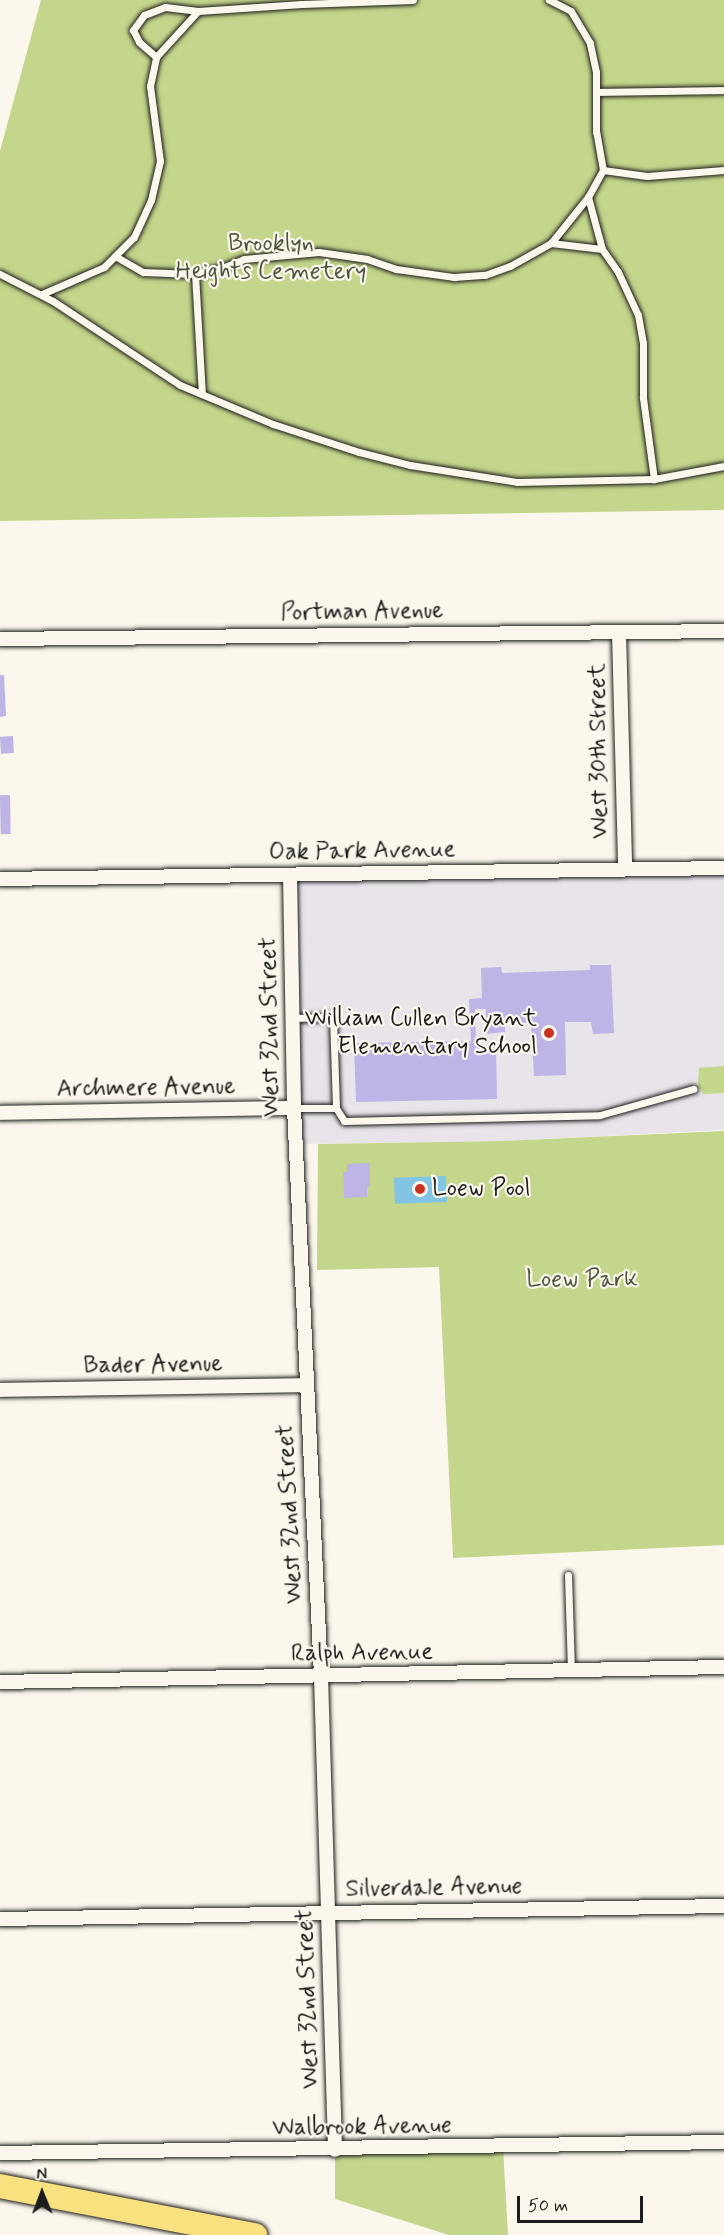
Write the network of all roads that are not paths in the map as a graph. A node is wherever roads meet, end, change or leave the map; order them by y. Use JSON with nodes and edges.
{"nodes":[{"id":1,"x":413,"y":0,"type":"edge"},
{"id":2,"x":549,"y":0,"type":"edge"},
{"id":3,"x":198,"y":11,"type":"junction"},
{"id":4,"x":156,"y":57,"type":"junction"},
{"id":5,"x":724,"y":90,"type":"edge"},
{"id":6,"x":597,"y":92,"type":"junction"},
{"id":7,"x":603,"y":170,"type":"junction"},
{"id":8,"x":724,"y":170,"type":"edge"},
{"id":9,"x":588,"y":197,"type":"junction"},
{"id":10,"x":551,"y":243,"type":"junction"},
{"id":11,"x":602,"y":249,"type":"junction"},
{"id":12,"x":115,"y":256,"type":"junction"},
{"id":13,"x":0,"y":274,"type":"edge"},
{"id":14,"x":195,"y":274,"type":"junction"},
{"id":15,"x":42,"y":294,"type":"junction"},
{"id":16,"x":202,"y":394,"type":"junction"},
{"id":17,"x":724,"y":466,"type":"edge"},
{"id":18,"x":654,"y":479,"type":"junction"},
{"id":19,"x":724,"y":631,"type":"edge"},
{"id":20,"x":619,"y":632,"type":"junction"},
{"id":21,"x":0,"y":639,"type":"edge"},
{"id":22,"x":724,"y":868,"type":"edge"},
{"id":23,"x":625,"y":869,"type":"junction"},
{"id":24,"x":290,"y":875,"type":"junction"},
{"id":25,"x":0,"y":879,"type":"edge"},
{"id":26,"x":292,"y":1018,"type":"junction"},
{"id":27,"x":693,"y":1089,"type":"dead end"},
{"id":28,"x":294,"y":1108,"type":"junction"},
{"id":29,"x":336,"y":1108,"type":"junction"},
{"id":30,"x":0,"y":1113,"type":"edge"},
{"id":31,"x":306,"y":1385,"type":"junction"},
{"id":32,"x":0,"y":1390,"type":"edge"},
{"id":33,"x":568,"y":1575,"type":"dead end"},
{"id":34,"x":724,"y":1667,"type":"edge"},
{"id":35,"x":571,"y":1672,"type":"junction"},
{"id":36,"x":321,"y":1676,"type":"junction"},
{"id":37,"x":0,"y":1682,"type":"edge"},
{"id":38,"x":724,"y":1906,"type":"edge"},
{"id":39,"x":327,"y":1912,"type":"junction"},
{"id":40,"x":0,"y":1919,"type":"edge"},
{"id":41,"x":724,"y":2142,"type":"edge"},
{"id":42,"x":335,"y":2150,"type":"junction"},
{"id":43,"x":0,"y":2153,"type":"edge"},
{"id":44,"x":0,"y":2187,"type":"edge"},
{"id":45,"x":255,"y":2235,"type":"edge"}],
"edges":[{"from":1,"to":3,"type":"lane"},
{"from":2,"to":6,"type":"lane"},
{"from":3,"to":4,"type":"lane"},
{"from":3,"to":4,"type":"lane"},
{"from":4,"to":12,"type":"lane"},
{"from":5,"to":6,"type":"lane"},
{"from":6,"to":7,"type":"lane"},
{"from":7,"to":8,"type":"lane"},
{"from":7,"to":9,"type":"lane"},
{"from":9,"to":10,"type":"lane"},
{"from":9,"to":11,"type":"lane"},
{"from":10,"to":11,"type":"lane"},
{"from":10,"to":14,"type":"lane"},
{"from":11,"to":18,"type":"lane"},
{"from":12,"to":14,"type":"lane"},
{"from":12,"to":15,"type":"lane"},
{"from":13,"to":15,"type":"lane"},
{"from":14,"to":16,"type":"lane"},
{"from":15,"to":16,"type":"lane"},
{"from":16,"to":18,"type":"lane"},
{"from":17,"to":18,"type":"lane"},
{"from":19,"to":20,"type":"street","name":"Portman Avenue"},
{"from":20,"to":21,"type":"street","name":"Portman Avenue"},
{"from":20,"to":23,"type":"street","name":"West 30th Street"},
{"from":22,"to":23,"type":"street","name":"Oak Park Avenue"},
{"from":23,"to":24,"type":"street","name":"Oak Park Avenue"},
{"from":24,"to":25,"type":"street","name":"Oak Park Avenue"},
{"from":24,"to":26,"type":"street","name":"West 32nd Street"},
{"from":26,"to":28,"type":"street","name":"West 32nd Street"},
{"from":26,"to":29,"type":"lane"},
{"from":27,"to":29,"type":"lane"},
{"from":28,"to":29,"type":"lane"},
{"from":28,"to":30,"type":"street","name":"Archmere Avenue"},
{"from":28,"to":31,"type":"street","name":"West 32nd Street"},
{"from":31,"to":32,"type":"street","name":"Bader Avenue"},
{"from":31,"to":36,"type":"street","name":"West 32nd Street"},
{"from":33,"to":35,"type":"lane"},
{"from":34,"to":35,"type":"street","name":"Ralph Avenue"},
{"from":35,"to":36,"type":"street","name":"Ralph Avenue"},
{"from":36,"to":37,"type":"street","name":"Ralph Avenue"},
{"from":36,"to":39,"type":"street","name":"West 32nd Street"},
{"from":38,"to":39,"type":"street","name":"Silverdale Avenue"},
{"from":39,"to":40,"type":"street","name":"Silverdale Avenue"},
{"from":39,"to":42,"type":"street","name":"West 32nd Street"},
{"from":41,"to":42,"type":"street","name":"Walbrook Avenue"},
{"from":42,"to":43,"type":"street","name":"Walbrook Avenue"},
{"from":44,"to":45,"type":"highway"}]}
